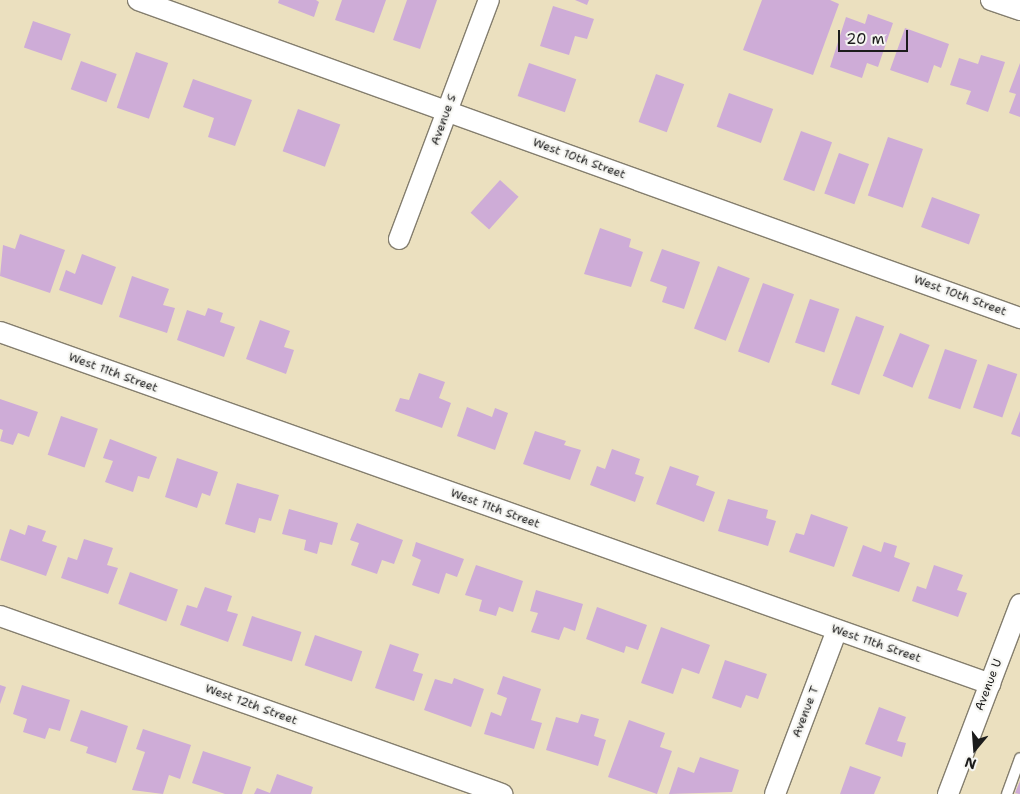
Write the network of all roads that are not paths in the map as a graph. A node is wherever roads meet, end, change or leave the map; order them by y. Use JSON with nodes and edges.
{"nodes":[{"id":1,"x":138,"y":0,"type":"edge"},
{"id":2,"x":489,"y":0,"type":"edge"},
{"id":3,"x":991,"y":0,"type":"edge"},
{"id":4,"x":1020,"y":10,"type":"edge"},
{"id":5,"x":446,"y":112,"type":"junction"},
{"id":6,"x":399,"y":239,"type":"dead end"},
{"id":7,"x":1020,"y":318,"type":"edge"},
{"id":8,"x":0,"y":332,"type":"edge"},
{"id":9,"x":1020,"y":604,"type":"edge"},
{"id":10,"x":0,"y":616,"type":"edge"},
{"id":11,"x":837,"y":630,"type":"junction"},
{"id":12,"x":990,"y":684,"type":"junction"},
{"id":13,"x":1020,"y":758,"type":"edge"},
{"id":14,"x":502,"y":794,"type":"edge"},
{"id":15,"x":775,"y":794,"type":"edge"},
{"id":16,"x":948,"y":794,"type":"edge"},
{"id":17,"x":1007,"y":794,"type":"edge"}],
"edges":[{"from":1,"to":5,"type":"street","name":"West 10th Street"},
{"from":2,"to":5,"type":"street","name":"Avenue S"},
{"from":3,"to":4,"type":"street"},
{"from":5,"to":6,"type":"street","name":"Avenue S"},
{"from":5,"to":7,"type":"street","name":"West 10th Street"},
{"from":8,"to":11,"type":"street","name":"West 11th Street"},
{"from":9,"to":12,"type":"street","name":"Avenue U"},
{"from":10,"to":14,"type":"street","name":"West 12th Street"},
{"from":11,"to":12,"type":"street","name":"West 11th Street"},
{"from":11,"to":15,"type":"street","name":"Avenue T"},
{"from":12,"to":16,"type":"street","name":"Avenue U"},
{"from":13,"to":17,"type":"lane"}]}
